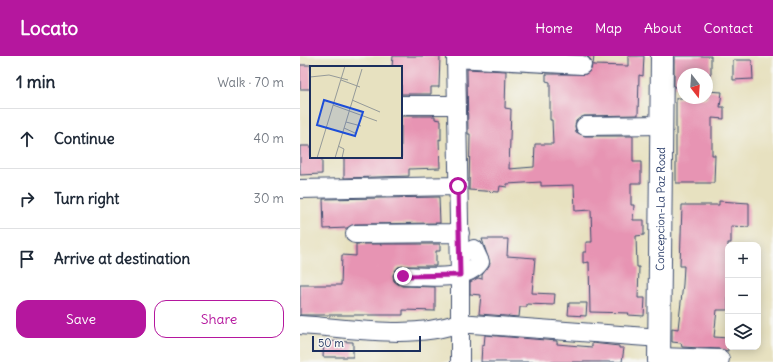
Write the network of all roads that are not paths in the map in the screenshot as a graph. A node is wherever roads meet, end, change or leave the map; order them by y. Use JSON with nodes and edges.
{"nodes":[{"id":1,"x":662,"y":56,"type":"edge"},
{"id":2,"x":456,"y":57,"type":"edge"},
{"id":3,"x":582,"y":65,"type":"dead end"},
{"id":4,"x":402,"y":105,"type":"edge"},
{"id":5,"x":457,"y":105,"type":"junction"},
{"id":6,"x":663,"y":125,"type":"junction"},
{"id":7,"x":585,"y":126,"type":"dead end"},
{"id":8,"x":458,"y":186,"type":"junction"},
{"id":9,"x":300,"y":189,"type":"edge"},
{"id":10,"x":460,"y":233,"type":"junction"},
{"id":11,"x":355,"y":234,"type":"dead end"},
{"id":12,"x":474,"y":249,"type":"dead end"},
{"id":13,"x":460,"y":275,"type":"junction"},
{"id":14,"x":403,"y":276,"type":"dead end"},
{"id":15,"x":459,"y":324,"type":"junction"},
{"id":16,"x":300,"y":325,"type":"edge"},
{"id":17,"x":660,"y":352,"type":"edge"},
{"id":18,"x":720,"y":359,"type":"dead end"},
{"id":19,"x":460,"y":362,"type":"edge"}],
"edges":[{"from":1,"to":6,"type":"main road","name":"Concepcion-La Paz Road"},
{"from":2,"to":3,"type":"street"},
{"from":2,"to":5,"type":"street"},
{"from":4,"to":5,"type":"street"},
{"from":5,"to":8,"type":"street"},
{"from":6,"to":7,"type":"street"},
{"from":6,"to":17,"type":"main road","name":"Concepcion-La Paz Road"},
{"from":8,"to":9,"type":"street"},
{"from":8,"to":10,"type":"street"},
{"from":10,"to":11,"type":"street"},
{"from":10,"to":13,"type":"street"},
{"from":12,"to":13,"type":"street"},
{"from":13,"to":14,"type":"street"},
{"from":13,"to":15,"type":"street"},
{"from":15,"to":16,"type":"street"},
{"from":15,"to":17,"type":"street"},
{"from":15,"to":19,"type":"street"},
{"from":17,"to":18,"type":"street"}]}
